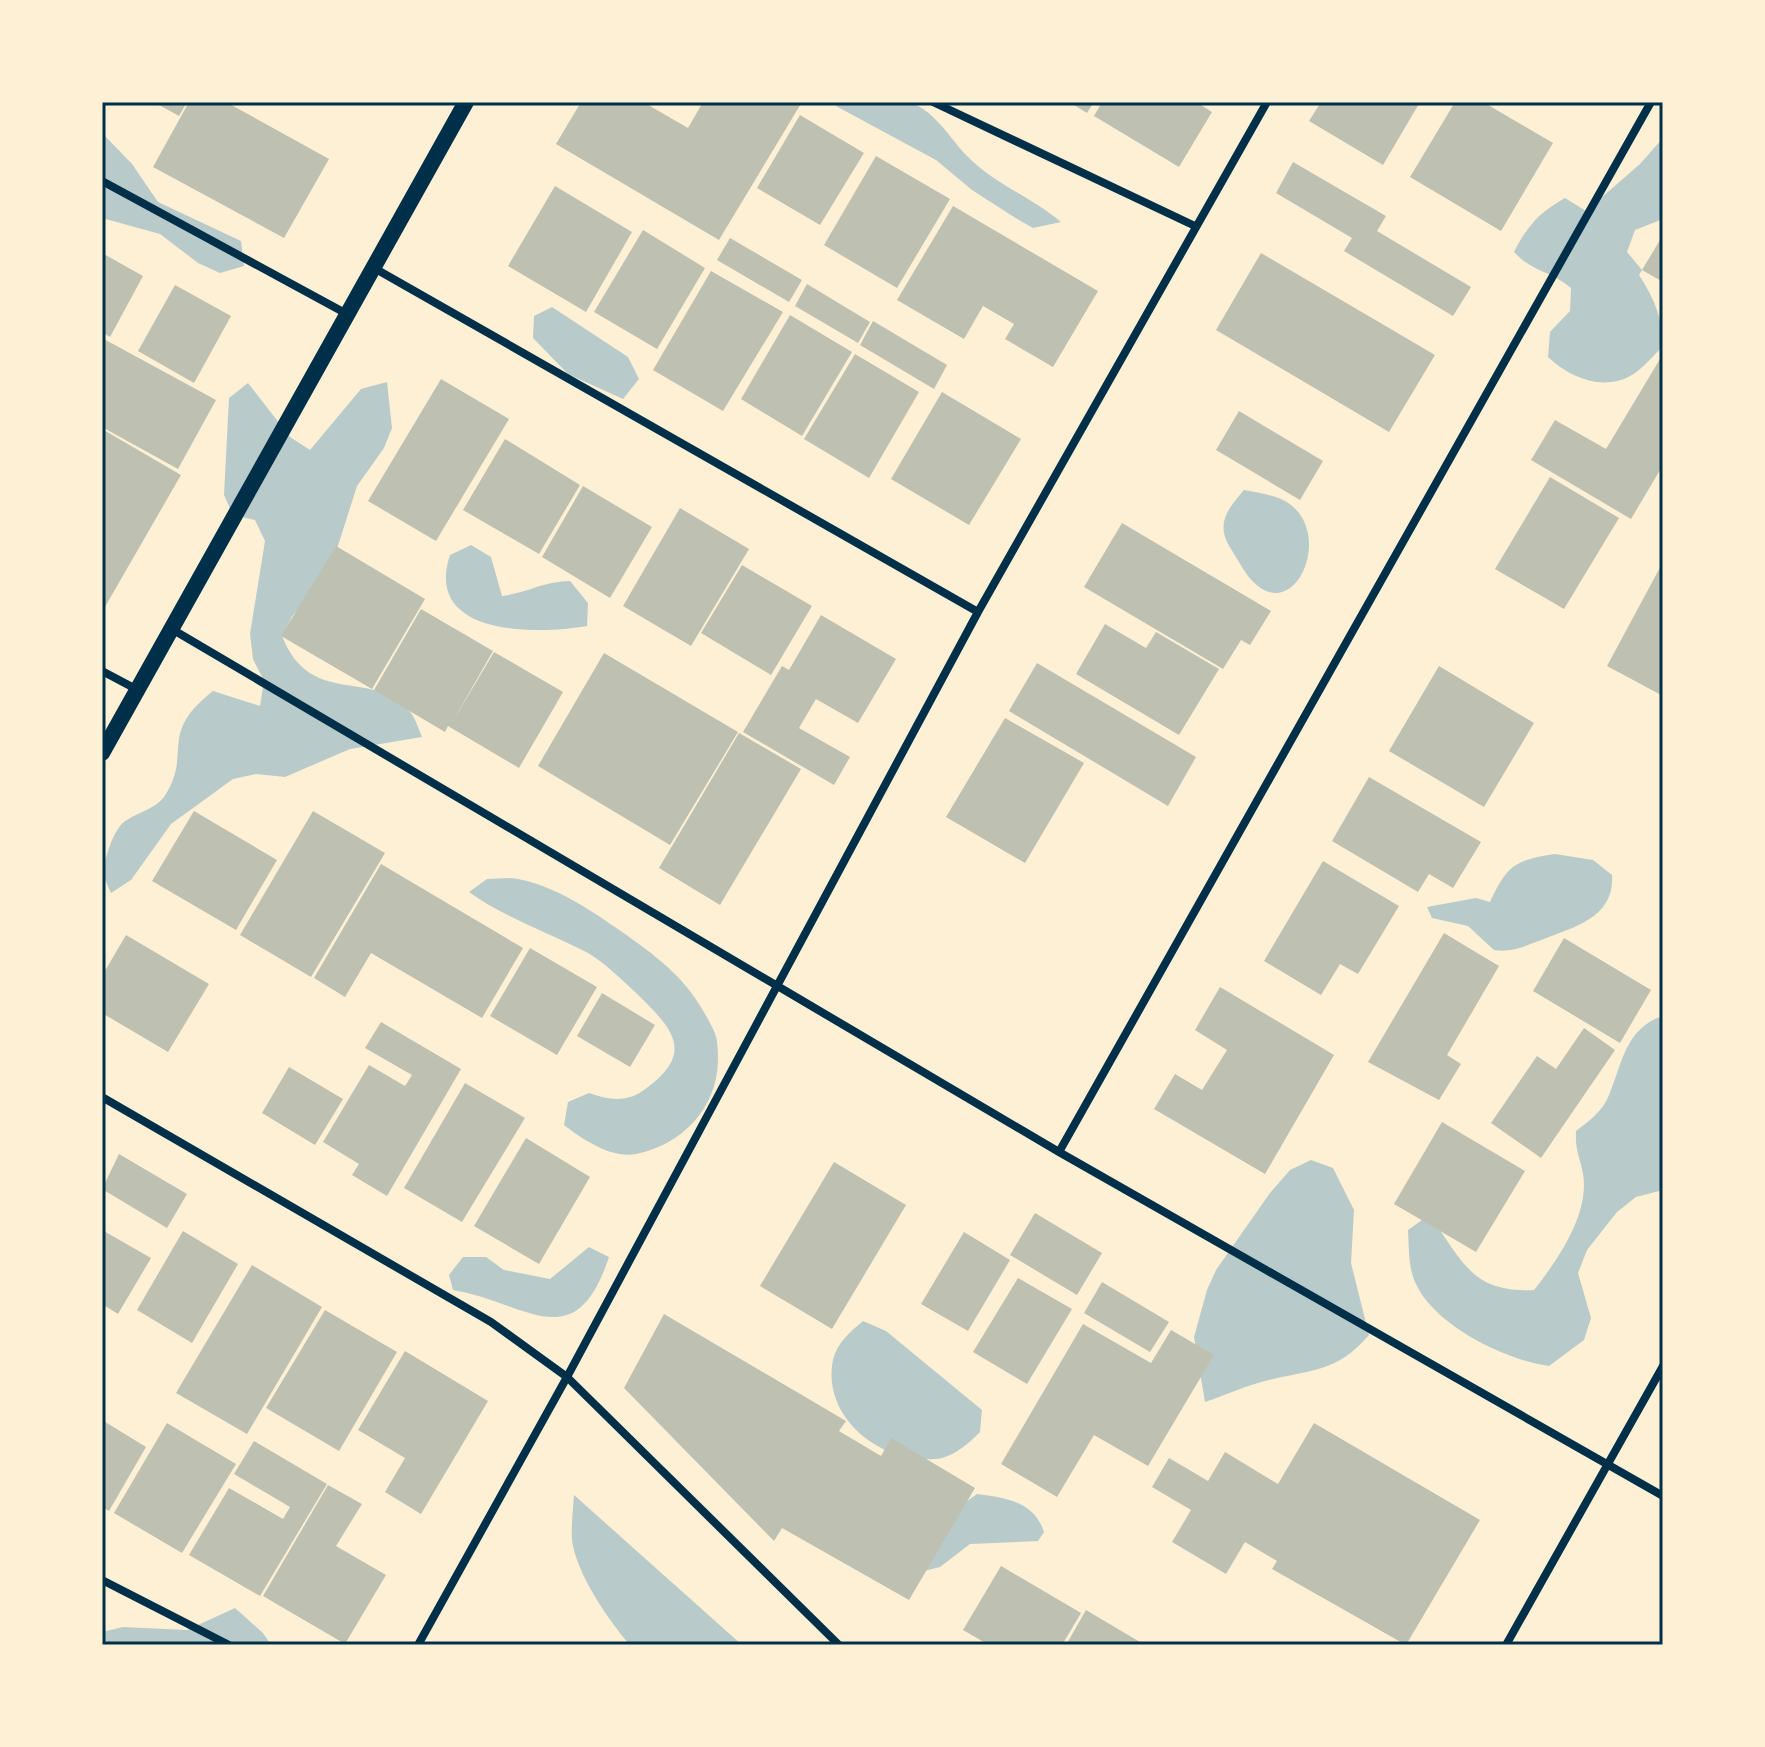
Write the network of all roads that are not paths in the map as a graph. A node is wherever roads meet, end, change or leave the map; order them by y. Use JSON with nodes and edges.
{"nodes":[{"id":1,"x":466,"y":102,"type":"edge"},
{"id":2,"x":933,"y":102,"type":"edge"},
{"id":3,"x":1267,"y":102,"type":"edge"},
{"id":4,"x":1651,"y":102,"type":"edge"},
{"id":5,"x":102,"y":181,"type":"edge"},
{"id":6,"x":1195,"y":226,"type":"junction"},
{"id":7,"x":374,"y":268,"type":"junction"},
{"id":8,"x":348,"y":315,"type":"junction"},
{"id":9,"x":978,"y":612,"type":"junction"},
{"id":10,"x":169,"y":628,"type":"junction"},
{"id":11,"x":102,"y":671,"type":"edge"},
{"id":12,"x":136,"y":689,"type":"junction"},
{"id":13,"x":102,"y":753,"type":"edge"},
{"id":14,"x":777,"y":985,"type":"junction"},
{"id":15,"x":102,"y":1097,"type":"edge"},
{"id":16,"x":1059,"y":1152,"type":"junction"},
{"id":17,"x":1663,"y":1366,"type":"edge"},
{"id":18,"x":567,"y":1377,"type":"junction"},
{"id":19,"x":1606,"y":1463,"type":"junction"},
{"id":20,"x":1663,"y":1496,"type":"edge"},
{"id":21,"x":102,"y":1580,"type":"edge"},
{"id":22,"x":229,"y":1645,"type":"edge"},
{"id":23,"x":418,"y":1645,"type":"edge"},
{"id":24,"x":839,"y":1645,"type":"edge"},
{"id":25,"x":1506,"y":1645,"type":"edge"}],
"edges":[{"from":1,"to":7,"type":"main road"},
{"from":2,"to":6,"type":"street"},
{"from":3,"to":6,"type":"street"},
{"from":4,"to":16,"type":"street"},
{"from":5,"to":8,"type":"street"},
{"from":6,"to":9,"type":"street"},
{"from":7,"to":8,"type":"main road"},
{"from":7,"to":9,"type":"street"},
{"from":8,"to":10,"type":"main road"},
{"from":9,"to":14,"type":"street"},
{"from":10,"to":12,"type":"main road"},
{"from":10,"to":14,"type":"street"},
{"from":11,"to":12,"type":"street"},
{"from":12,"to":13,"type":"main road"},
{"from":14,"to":16,"type":"street"},
{"from":14,"to":18,"type":"street"},
{"from":15,"to":18,"type":"street"},
{"from":16,"to":19,"type":"street"},
{"from":17,"to":19,"type":"street"},
{"from":18,"to":23,"type":"street"},
{"from":18,"to":24,"type":"street"},
{"from":19,"to":20,"type":"street"},
{"from":19,"to":25,"type":"street"},
{"from":21,"to":22,"type":"street"}]}
